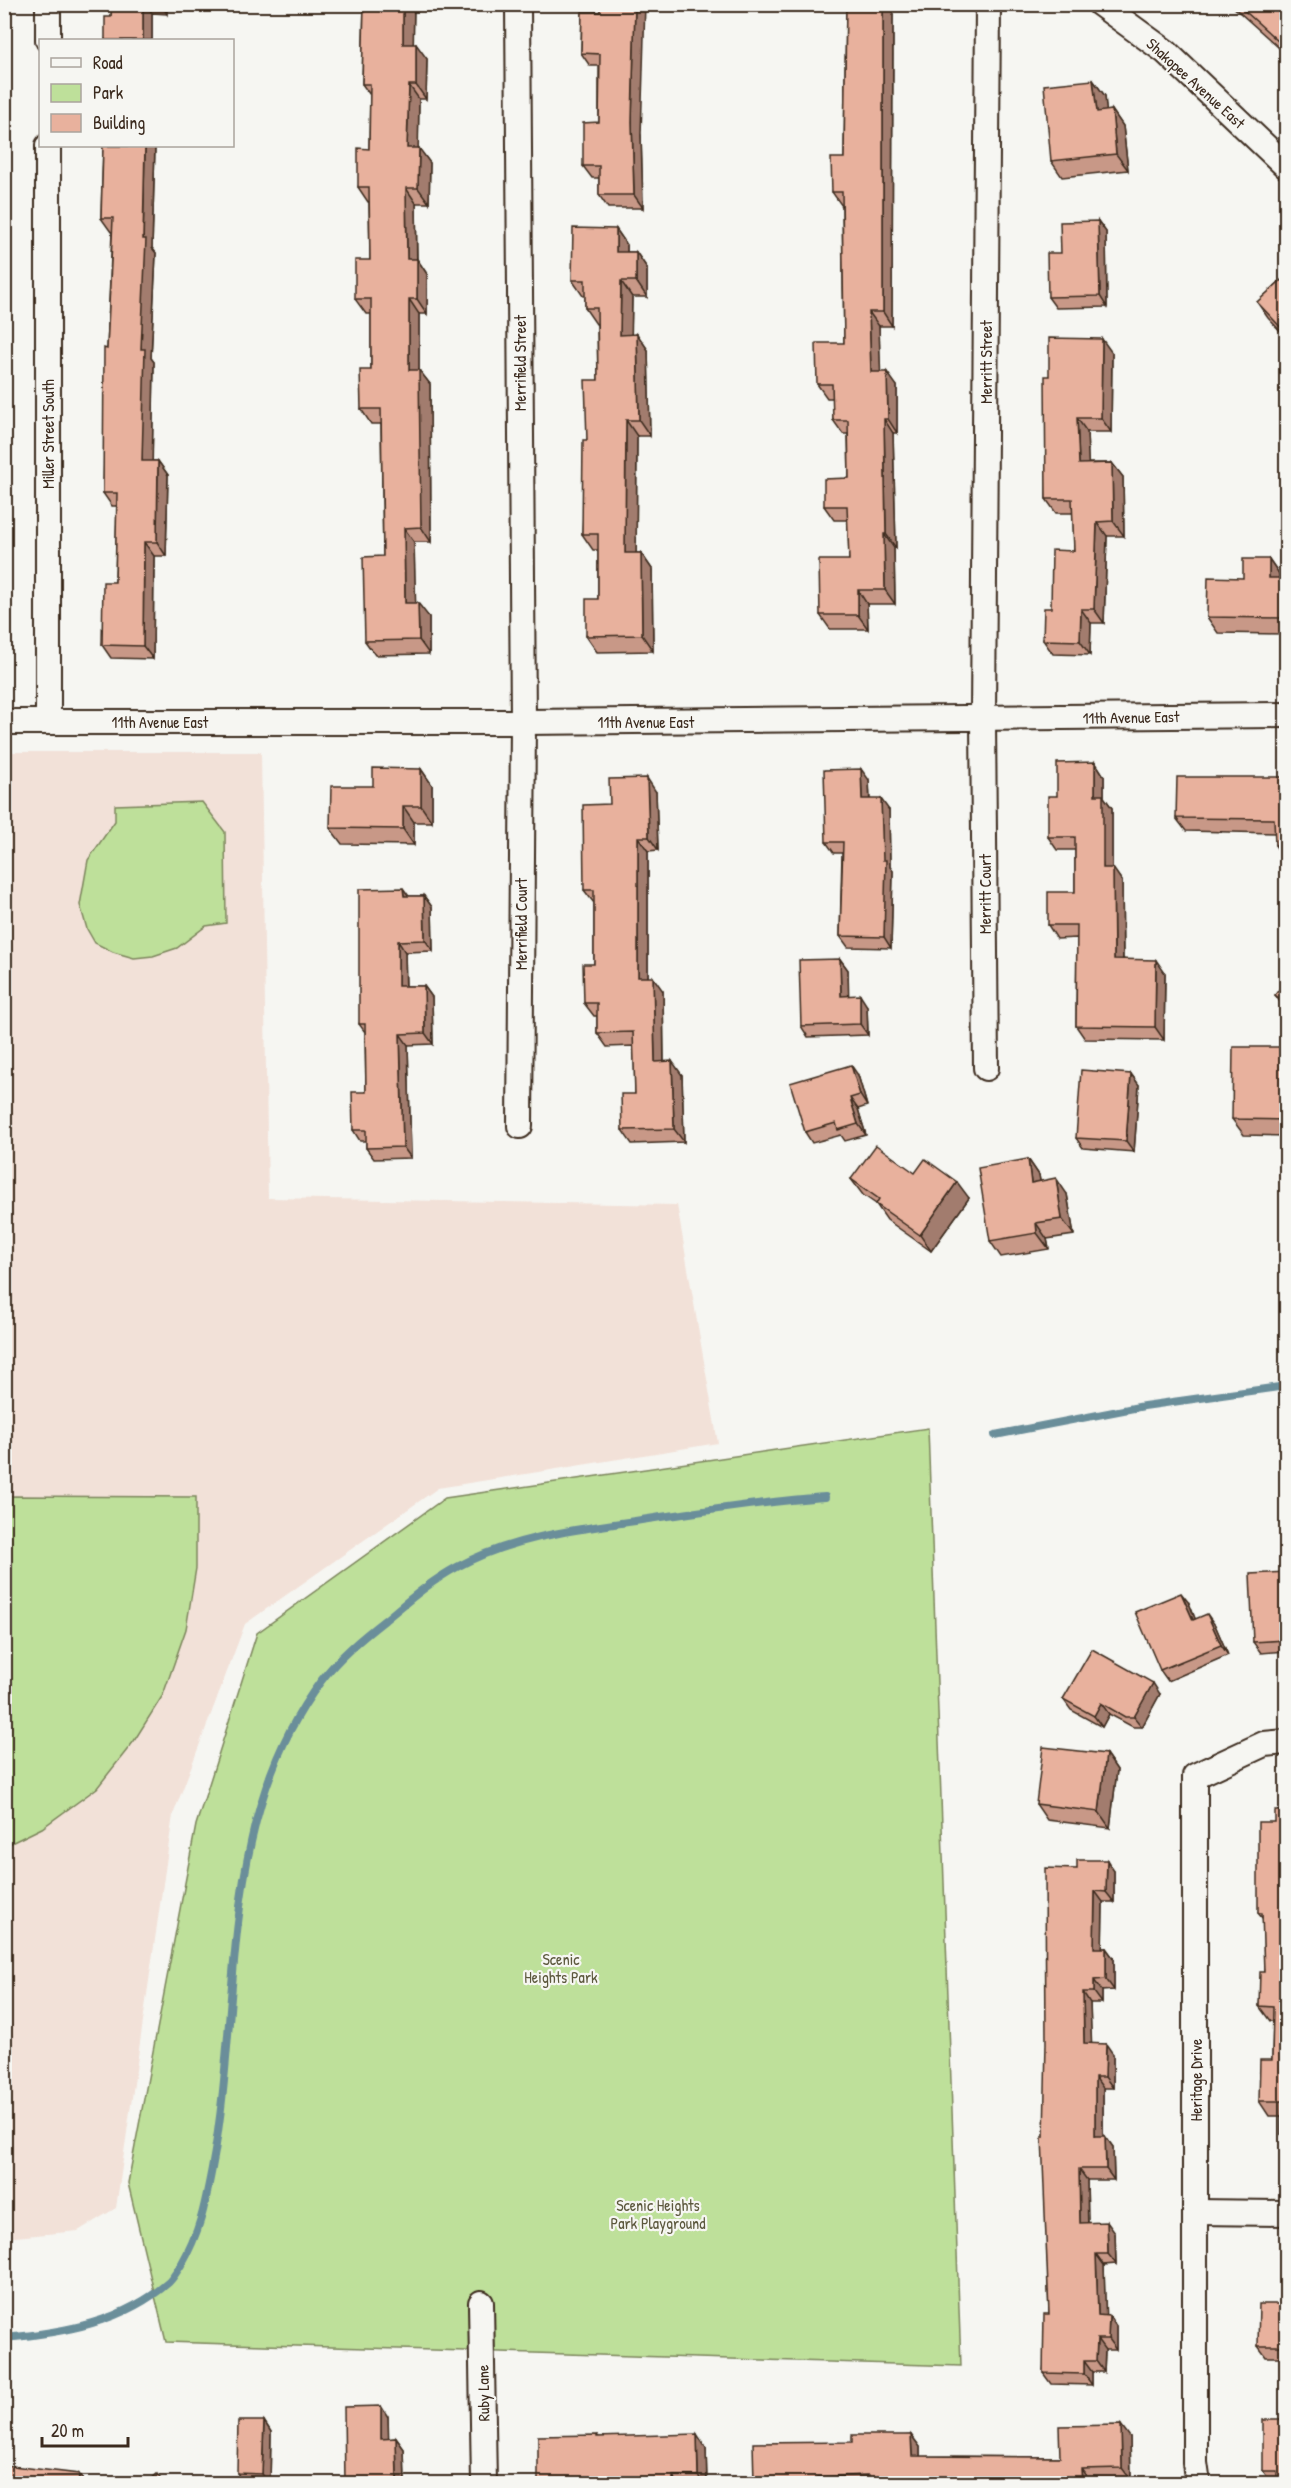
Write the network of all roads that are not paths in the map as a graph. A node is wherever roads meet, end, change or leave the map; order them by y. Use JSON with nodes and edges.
{"nodes":[{"id":1,"x":48,"y":4,"type":"edge"},
{"id":2,"x":518,"y":4,"type":"edge"},
{"id":3,"x":988,"y":4,"type":"edge"},
{"id":4,"x":1100,"y":4,"type":"edge"},
{"id":5,"x":48,"y":39,"type":"edge"},
{"id":6,"x":48,"y":147,"type":"edge"},
{"id":7,"x":1287,"y":166,"type":"edge"},
{"id":8,"x":1287,"y":715,"type":"edge"},
{"id":9,"x":983,"y":719,"type":"junction"},
{"id":10,"x":4,"y":722,"type":"edge"},
{"id":11,"x":48,"y":722,"type":"junction"},
{"id":12,"x":523,"y":722,"type":"junction"},
{"id":13,"x":986,"y":1068,"type":"dead end"},
{"id":14,"x":520,"y":1126,"type":"dead end"},
{"id":15,"x":1287,"y":1742,"type":"edge"},
{"id":16,"x":1196,"y":2212,"type":"junction"},
{"id":17,"x":1287,"y":2212,"type":"edge"},
{"id":18,"x":481,"y":2303,"type":"dead end"},
{"id":19,"x":484,"y":2484,"type":"edge"},
{"id":20,"x":1198,"y":2484,"type":"edge"}],
"edges":[{"from":1,"to":5,"type":"street"},
{"from":2,"to":12,"type":"street","name":"Merrifield Street"},
{"from":3,"to":9,"type":"street","name":"Merritt Street"},
{"from":4,"to":7,"type":"street","name":"Shakopee Avenue East"},
{"from":6,"to":11,"type":"street","name":"Miller Street South"},
{"from":8,"to":9,"type":"street","name":"11th Avenue East"},
{"from":9,"to":12,"type":"street","name":"11th Avenue East"},
{"from":9,"to":13,"type":"street","name":"Merritt Court"},
{"from":10,"to":11,"type":"street","name":"11th Avenue East"},
{"from":11,"to":12,"type":"street","name":"11th Avenue East"},
{"from":12,"to":14,"type":"street","name":"Merrifield Court"},
{"from":15,"to":16,"type":"street","name":"Heritage Drive"},
{"from":16,"to":17,"type":"street"},
{"from":16,"to":20,"type":"street","name":"Heritage Drive"},
{"from":18,"to":19,"type":"street","name":"Ruby Lane"}]}
